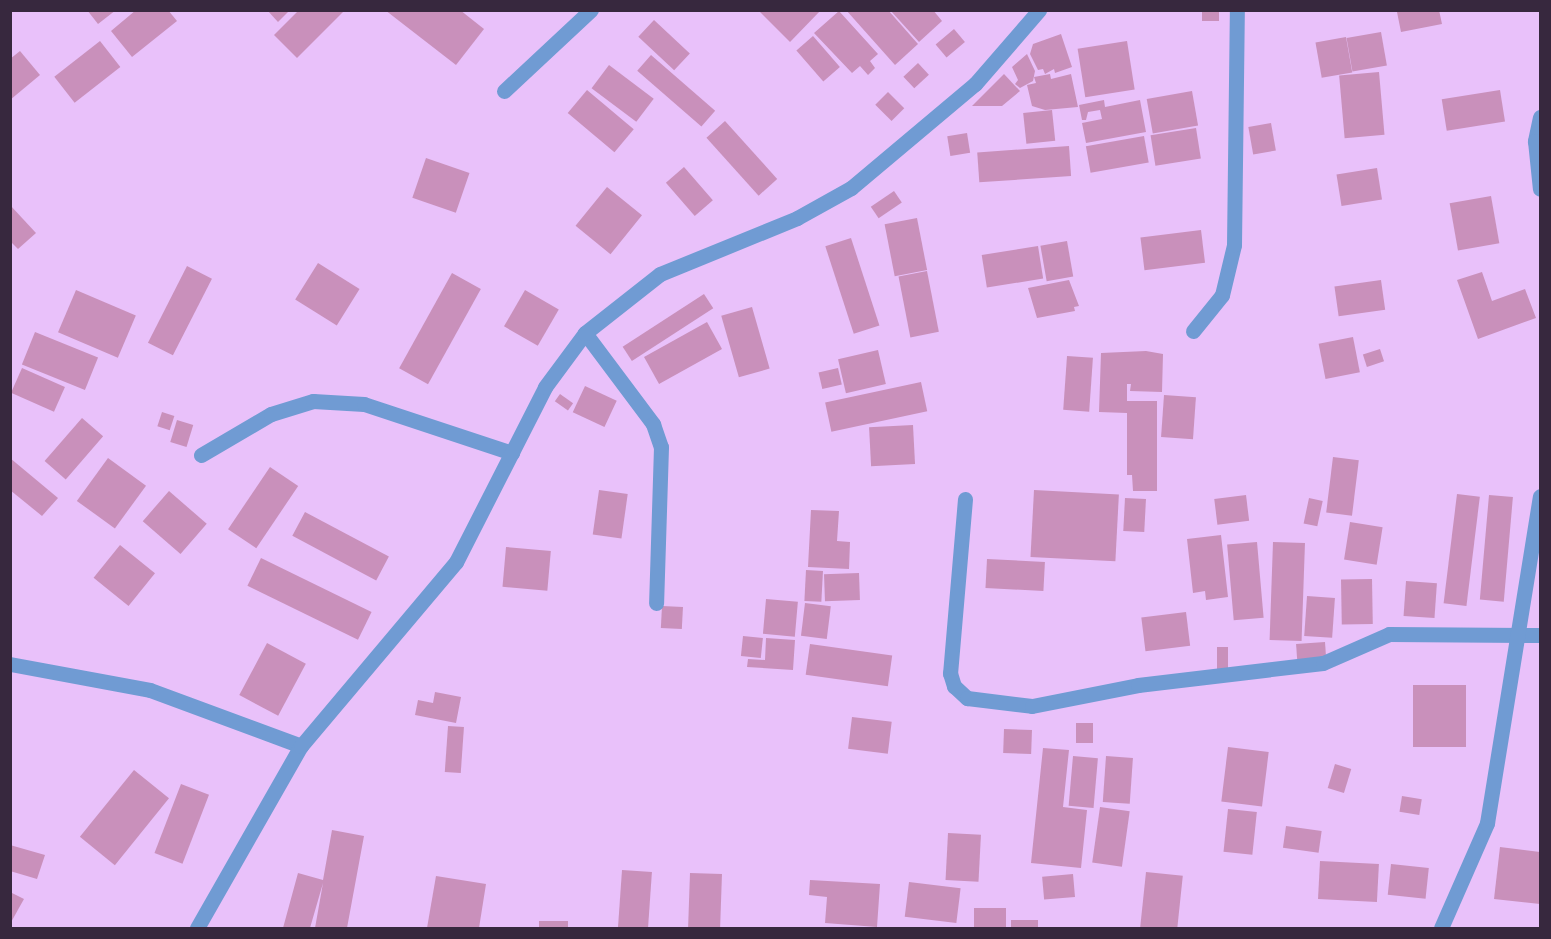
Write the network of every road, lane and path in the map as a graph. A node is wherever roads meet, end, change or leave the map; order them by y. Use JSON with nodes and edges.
{"nodes":[{"id":1,"x":591,"y":10,"type":"edge"},
{"id":2,"x":1039,"y":10,"type":"edge"},
{"id":3,"x":1237,"y":10,"type":"edge"},
{"id":4,"x":504,"y":91,"type":"dead end"},
{"id":5,"x":1540,"y":117,"type":"edge"},
{"id":6,"x":1540,"y":189,"type":"edge"},
{"id":7,"x":1193,"y":331,"type":"dead end"},
{"id":8,"x":585,"y":333,"type":"junction"},
{"id":9,"x":512,"y":453,"type":"junction"},
{"id":10,"x":201,"y":455,"type":"dead end"},
{"id":11,"x":1540,"y":496,"type":"edge"},
{"id":12,"x":965,"y":499,"type":"dead end"},
{"id":13,"x":656,"y":603,"type":"dead end"},
{"id":14,"x":1520,"y":633,"type":"junction"},
{"id":15,"x":1540,"y":635,"type":"edge"},
{"id":16,"x":10,"y":664,"type":"edge"},
{"id":17,"x":301,"y":746,"type":"junction"},
{"id":18,"x":197,"y":928,"type":"edge"},
{"id":19,"x":1441,"y":928,"type":"edge"}],
"edges":[{"from":1,"to":4,"type":"street"},
{"from":2,"to":8,"type":"street"},
{"from":3,"to":7,"type":"street"},
{"from":5,"to":6,"type":"street"},
{"from":8,"to":9,"type":"street"},
{"from":8,"to":13,"type":"street"},
{"from":9,"to":10,"type":"street"},
{"from":9,"to":17,"type":"street"},
{"from":11,"to":14,"type":"street"},
{"from":12,"to":14,"type":"street"},
{"from":14,"to":15,"type":"street"},
{"from":14,"to":19,"type":"street"},
{"from":16,"to":17,"type":"street"},
{"from":17,"to":18,"type":"street"}]}
